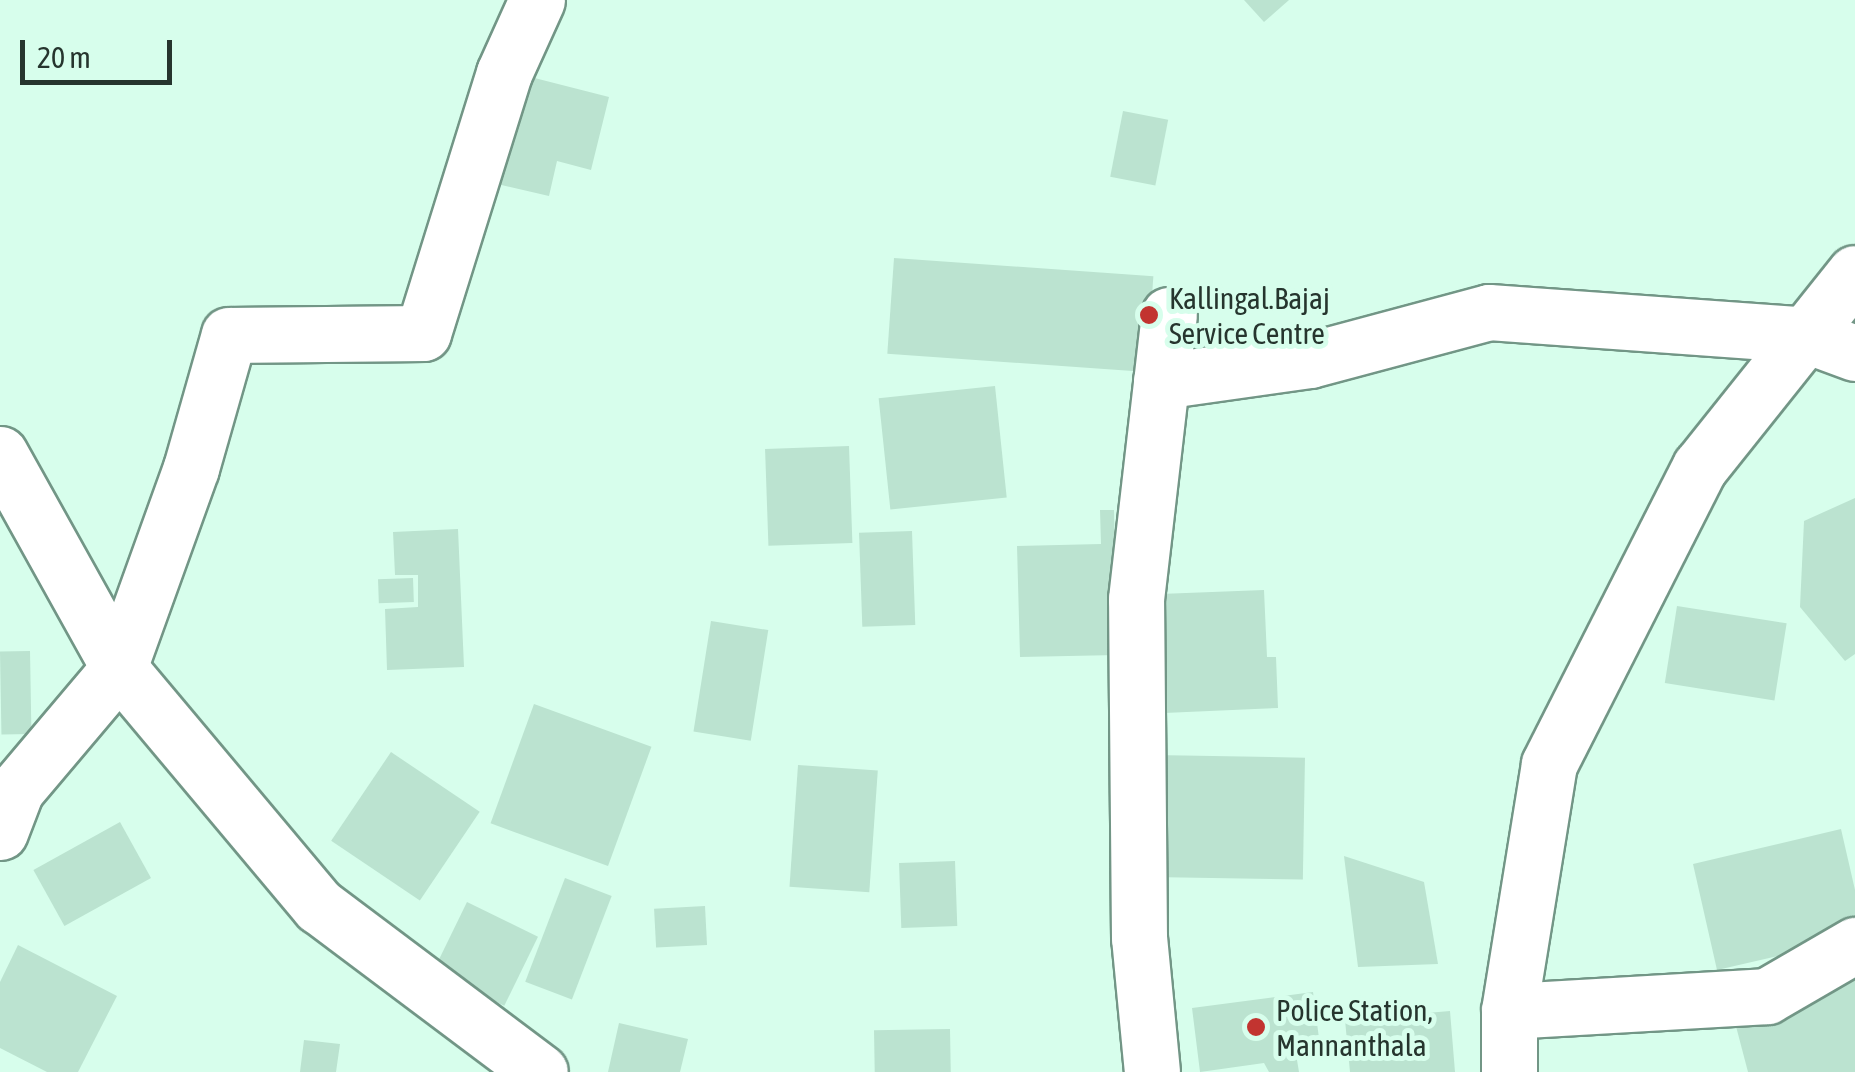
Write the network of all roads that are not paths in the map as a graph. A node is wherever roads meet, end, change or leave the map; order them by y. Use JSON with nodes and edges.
{"nodes":[{"id":1,"x":538,"y":0,"type":"edge"},
{"id":2,"x":1855,"y":273,"type":"edge"},
{"id":3,"x":1168,"y":315,"type":"dead end"},
{"id":4,"x":1830,"y":344,"type":"edge"},
{"id":5,"x":1162,"y":381,"type":"junction"},
{"id":6,"x":0,"y":454,"type":"edge"},
{"id":7,"x":119,"y":668,"type":"junction"},
{"id":8,"x":0,"y":832,"type":"edge"},
{"id":9,"x":1855,"y":944,"type":"edge"},
{"id":10,"x":1509,"y":1012,"type":"junction"},
{"id":11,"x":540,"y":1072,"type":"edge"},
{"id":12,"x":1152,"y":1072,"type":"edge"},
{"id":13,"x":1509,"y":1072,"type":"edge"}],
"edges":[{"from":1,"to":7,"type":"street"},
{"from":2,"to":4,"type":"street"},
{"from":3,"to":5,"type":"street"},
{"from":4,"to":5,"type":"street"},
{"from":4,"to":10,"type":"street"},
{"from":5,"to":12,"type":"street"},
{"from":6,"to":7,"type":"street"},
{"from":7,"to":8,"type":"street"},
{"from":7,"to":11,"type":"street"},
{"from":9,"to":10,"type":"street"},
{"from":10,"to":13,"type":"street"}]}
